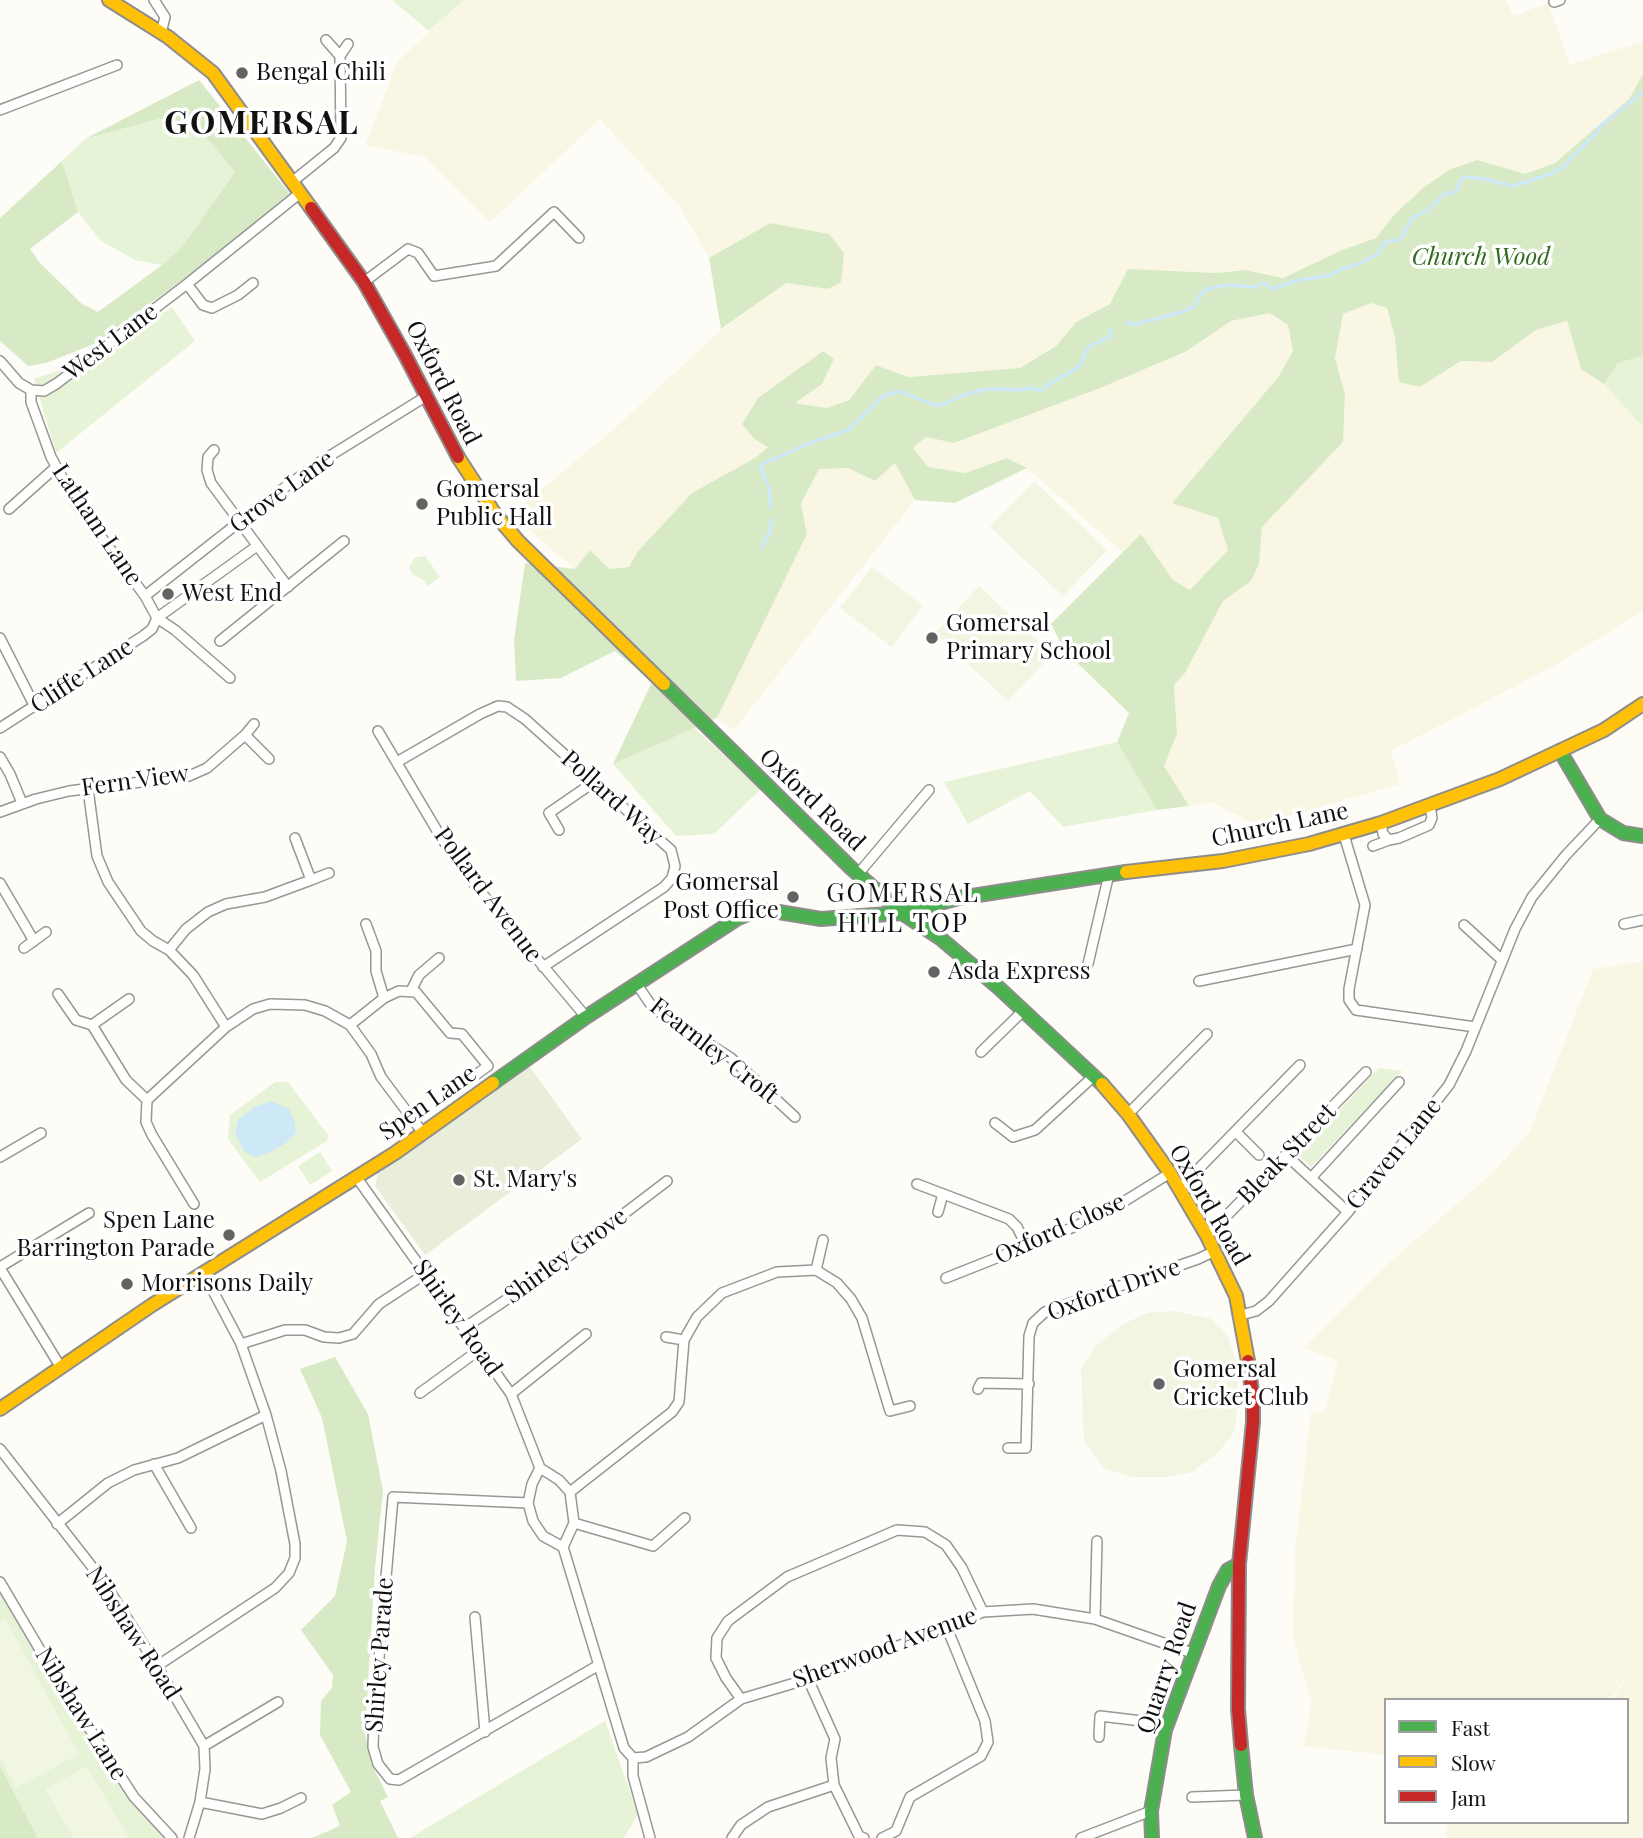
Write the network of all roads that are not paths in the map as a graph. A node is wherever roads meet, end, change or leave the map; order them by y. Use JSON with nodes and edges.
{"nodes":[{"id":1,"x":109,"y":0,"type":"edge"},
{"id":2,"x":157,"y":1,"type":"edge"},
{"id":3,"x":161,"y":33,"type":"junction"},
{"id":4,"x":326,"y":40,"type":"dead end"},
{"id":5,"x":348,"y":44,"type":"dead end"},
{"id":6,"x":340,"y":56,"type":"junction"},
{"id":7,"x":117,"y":65,"type":"dead end"},
{"id":8,"x":0,"y":110,"type":"edge"},
{"id":9,"x":292,"y":182,"type":"junction"},
{"id":10,"x":299,"y":194,"type":"junction"},
{"id":11,"x":579,"y":238,"type":"dead end"},
{"id":12,"x":364,"y":282,"type":"junction"},
{"id":13,"x":253,"y":283,"type":"dead end"},
{"id":14,"x":187,"y":284,"type":"junction"},
{"id":15,"x":0,"y":361,"type":"edge"},
{"id":16,"x":31,"y":390,"type":"junction"},
{"id":17,"x":425,"y":397,"type":"junction"},
{"id":18,"x":214,"y":450,"type":"dead end"},
{"id":19,"x":56,"y":467,"type":"junction"},
{"id":20,"x":9,"y":509,"type":"dead end"},
{"id":21,"x":240,"y":522,"type":"junction"},
{"id":22,"x":344,"y":541,"type":"dead end"},
{"id":23,"x":257,"y":546,"type":"junction"},
{"id":24,"x":288,"y":587,"type":"junction"},
{"id":25,"x":145,"y":596,"type":"junction"},
{"id":26,"x":157,"y":618,"type":"junction"},
{"id":27,"x":0,"y":638,"type":"edge"},
{"id":28,"x":220,"y":641,"type":"dead end"},
{"id":29,"x":230,"y":678,"type":"dead end"},
{"id":30,"x":1643,"y":704,"type":"edge"},
{"id":31,"x":35,"y":707,"type":"junction"},
{"id":32,"x":254,"y":724,"type":"dead end"},
{"id":33,"x":0,"y":728,"type":"edge"},
{"id":34,"x":378,"y":731,"type":"dead end"},
{"id":35,"x":245,"y":735,"type":"junction"},
{"id":36,"x":1560,"y":751,"type":"junction"},
{"id":37,"x":0,"y":757,"type":"edge"},
{"id":38,"x":270,"y":760,"type":"dead end"},
{"id":39,"x":397,"y":762,"type":"junction"},
{"id":40,"x":594,"y":782,"type":"junction"},
{"id":41,"x":88,"y":789,"type":"junction"},
{"id":42,"x":929,"y":790,"type":"dead end"},
{"id":43,"x":22,"y":803,"type":"junction"},
{"id":44,"x":1430,"y":806,"type":"junction"},
{"id":45,"x":0,"y":813,"type":"edge"},
{"id":46,"x":1600,"y":819,"type":"junction"},
{"id":47,"x":1381,"y":822,"type":"junction"},
{"id":48,"x":559,"y":830,"type":"dead end"},
{"id":49,"x":1344,"y":835,"type":"junction"},
{"id":50,"x":1643,"y":836,"type":"edge"},
{"id":51,"x":295,"y":838,"type":"dead end"},
{"id":52,"x":1390,"y":840,"type":"junction"},
{"id":53,"x":1373,"y":846,"type":"dead end"},
{"id":54,"x":329,"y":873,"type":"dead end"},
{"id":55,"x":858,"y":874,"type":"junction"},
{"id":56,"x":1109,"y":874,"type":"junction"},
{"id":57,"x":311,"y":880,"type":"junction"},
{"id":58,"x":0,"y":883,"type":"edge"},
{"id":59,"x":902,"y":913,"type":"junction"},
{"id":60,"x":1643,"y":920,"type":"edge"},
{"id":61,"x":366,"y":924,"type":"dead end"},
{"id":62,"x":1624,"y":924,"type":"dead end"},
{"id":63,"x":1464,"y":926,"type":"dead end"},
{"id":64,"x":46,"y":932,"type":"dead end"},
{"id":65,"x":34,"y":941,"type":"junction"},
{"id":66,"x":24,"y":948,"type":"dead end"},
{"id":67,"x":1357,"y":949,"type":"junction"},
{"id":68,"x":169,"y":950,"type":"junction"},
{"id":69,"x":439,"y":958,"type":"dead end"},
{"id":70,"x":1502,"y":960,"type":"junction"},
{"id":71,"x":1088,"y":964,"type":"dead end"},
{"id":72,"x":542,"y":967,"type":"junction"},
{"id":73,"x":1199,"y":981,"type":"dead end"},
{"id":74,"x":636,"y":983,"type":"junction"},
{"id":75,"x":411,"y":991,"type":"junction"},
{"id":76,"x":58,"y":994,"type":"dead end"},
{"id":77,"x":384,"y":998,"type":"junction"},
{"id":78,"x":129,"y":999,"type":"dead end"},
{"id":79,"x":1024,"y":1010,"type":"junction"},
{"id":80,"x":586,"y":1017,"type":"junction"},
{"id":81,"x":92,"y":1025,"type":"junction"},
{"id":82,"x":350,"y":1025,"type":"junction"},
{"id":83,"x":226,"y":1027,"type":"junction"},
{"id":84,"x":1475,"y":1027,"type":"junction"},
{"id":85,"x":1207,"y":1034,"type":"dead end"},
{"id":86,"x":981,"y":1052,"type":"dead end"},
{"id":87,"x":1300,"y":1065,"type":"dead end"},
{"id":88,"x":1366,"y":1072,"type":"dead end"},
{"id":89,"x":1095,"y":1075,"type":"junction"},
{"id":90,"x":1399,"y":1082,"type":"dead end"},
{"id":91,"x":452,"y":1092,"type":"dead end"},
{"id":92,"x":146,"y":1100,"type":"junction"},
{"id":93,"x":1128,"y":1114,"type":"junction"},
{"id":94,"x":796,"y":1117,"type":"dead end"},
{"id":95,"x":995,"y":1124,"type":"dead end"},
{"id":96,"x":1236,"y":1132,"type":"junction"},
{"id":97,"x":41,"y":1133,"type":"dead end"},
{"id":98,"x":423,"y":1133,"type":"junction"},
{"id":99,"x":1259,"y":1155,"type":"dead end"},
{"id":100,"x":1286,"y":1155,"type":"junction"},
{"id":101,"x":0,"y":1157,"type":"edge"},
{"id":102,"x":1170,"y":1173,"type":"junction"},
{"id":103,"x":357,"y":1178,"type":"junction"},
{"id":104,"x":1311,"y":1178,"type":"junction"},
{"id":105,"x":667,"y":1181,"type":"dead end"},
{"id":106,"x":917,"y":1184,"type":"dead end"},
{"id":107,"x":1180,"y":1189,"type":"junction"},
{"id":108,"x":943,"y":1194,"type":"junction"},
{"id":109,"x":194,"y":1204,"type":"dead end"},
{"id":110,"x":938,"y":1212,"type":"dead end"},
{"id":111,"x":1348,"y":1212,"type":"junction"},
{"id":112,"x":89,"y":1213,"type":"dead end"},
{"id":113,"x":1208,"y":1236,"type":"junction"},
{"id":114,"x":823,"y":1240,"type":"dead end"},
{"id":115,"x":1027,"y":1247,"type":"junction"},
{"id":116,"x":1214,"y":1251,"type":"junction"},
{"id":117,"x":0,"y":1267,"type":"edge"},
{"id":118,"x":816,"y":1270,"type":"junction"},
{"id":119,"x":203,"y":1272,"type":"junction"},
{"id":120,"x":425,"y":1274,"type":"junction"},
{"id":121,"x":946,"y":1278,"type":"dead end"},
{"id":122,"x":1241,"y":1315,"type":"junction"},
{"id":123,"x":464,"y":1328,"type":"junction"},
{"id":124,"x":586,"y":1334,"type":"dead end"},
{"id":125,"x":666,"y":1337,"type":"dead end"},
{"id":126,"x":684,"y":1340,"type":"junction"},
{"id":127,"x":241,"y":1344,"type":"junction"},
{"id":128,"x":479,"y":1350,"type":"junction"},
{"id":129,"x":60,"y":1366,"type":"junction"},
{"id":130,"x":979,"y":1383,"type":"dead end"},
{"id":131,"x":1029,"y":1384,"type":"junction"},
{"id":132,"x":420,"y":1393,"type":"dead end"},
{"id":133,"x":511,"y":1394,"type":"junction"},
{"id":134,"x":910,"y":1406,"type":"dead end"},
{"id":135,"x":0,"y":1409,"type":"edge"},
{"id":136,"x":266,"y":1415,"type":"junction"},
{"id":137,"x":0,"y":1448,"type":"edge"},
{"id":138,"x":1009,"y":1448,"type":"dead end"},
{"id":139,"x":154,"y":1464,"type":"junction"},
{"id":140,"x":540,"y":1468,"type":"junction"},
{"id":141,"x":570,"y":1492,"type":"junction"},
{"id":142,"x":528,"y":1503,"type":"junction"},
{"id":143,"x":685,"y":1518,"type":"dead end"},
{"id":144,"x":574,"y":1523,"type":"junction"},
{"id":145,"x":57,"y":1524,"type":"junction"},
{"id":146,"x":191,"y":1528,"type":"dead end"},
{"id":147,"x":1097,"y":1541,"type":"dead end"},
{"id":148,"x":563,"y":1547,"type":"junction"},
{"id":149,"x":1240,"y":1564,"type":"junction"},
{"id":150,"x":0,"y":1581,"type":"edge"},
{"id":151,"x":983,"y":1612,"type":"junction"},
{"id":152,"x":475,"y":1617,"type":"dead end"},
{"id":153,"x":1095,"y":1619,"type":"junction"},
{"id":154,"x":947,"y":1628,"type":"junction"},
{"id":155,"x":1192,"y":1653,"type":"junction"},
{"id":156,"x":599,"y":1665,"type":"junction"},
{"id":157,"x":157,"y":1666,"type":"junction"},
{"id":158,"x":807,"y":1679,"type":"junction"},
{"id":159,"x":741,"y":1699,"type":"junction"},
{"id":160,"x":278,"y":1702,"type":"dead end"},
{"id":161,"x":1167,"y":1724,"type":"junction"},
{"id":162,"x":485,"y":1732,"type":"junction"},
{"id":163,"x":1099,"y":1737,"type":"dead end"},
{"id":164,"x":204,"y":1746,"type":"junction"},
{"id":165,"x":633,"y":1758,"type":"junction"},
{"id":166,"x":834,"y":1785,"type":"junction"},
{"id":167,"x":1246,"y":1795,"type":"junction"},
{"id":168,"x":1192,"y":1797,"type":"dead end"},
{"id":169,"x":301,"y":1798,"type":"dead end"},
{"id":170,"x":200,"y":1802,"type":"junction"},
{"id":171,"x":1151,"y":1811,"type":"junction"},
{"id":172,"x":172,"y":1838,"type":"edge"},
{"id":173,"x":189,"y":1838,"type":"edge"},
{"id":174,"x":650,"y":1838,"type":"edge"},
{"id":175,"x":732,"y":1838,"type":"edge"},
{"id":176,"x":864,"y":1838,"type":"edge"},
{"id":177,"x":882,"y":1838,"type":"edge"},
{"id":178,"x":1081,"y":1838,"type":"edge"},
{"id":179,"x":1152,"y":1838,"type":"edge"},
{"id":180,"x":1255,"y":1838,"type":"edge"}],
"edges":[{"from":1,"to":3,"type":"main road","name":"Oxford Road"},
{"from":2,"to":3,"type":"street"},
{"from":3,"to":9,"type":"main road","name":"Oxford Road"},
{"from":4,"to":6,"type":"street"},
{"from":5,"to":6,"type":"street"},
{"from":6,"to":9,"type":"street"},
{"from":7,"to":8,"type":"street"},
{"from":9,"to":10,"type":"main road","name":"Oxford Road"},
{"from":10,"to":12,"type":"main road","name":"Oxford Road"},
{"from":10,"to":14,"type":"street","name":"West Lane"},
{"from":11,"to":12,"type":"street"},
{"from":12,"to":17,"type":"main road","name":"Oxford Road"},
{"from":13,"to":14,"type":"street"},
{"from":14,"to":16,"type":"street","name":"West Lane"},
{"from":15,"to":16,"type":"street"},
{"from":16,"to":19,"type":"street","name":"Latham Lane"},
{"from":17,"to":21,"type":"street","name":"Grove Lane"},
{"from":17,"to":55,"type":"main road","name":"Oxford Road"},
{"from":18,"to":21,"type":"street"},
{"from":19,"to":20,"type":"street"},
{"from":19,"to":25,"type":"street","name":"Latham Lane"},
{"from":21,"to":23,"type":"street"},
{"from":21,"to":25,"type":"street","name":"Grove Lane"},
{"from":22,"to":24,"type":"street"},
{"from":23,"to":24,"type":"street"},
{"from":23,"to":26,"type":"street","name":"Cliffe Lane"},
{"from":24,"to":28,"type":"street"},
{"from":25,"to":26,"type":"street","name":"Latham Lane"},
{"from":26,"to":29,"type":"street"},
{"from":26,"to":31,"type":"street","name":"Cliffe Lane"},
{"from":27,"to":31,"type":"street"},
{"from":30,"to":36,"type":"main road","name":"Church Lane"},
{"from":31,"to":33,"type":"street","name":"Cliffe Lane"},
{"from":32,"to":35,"type":"street","name":"Fern View"},
{"from":34,"to":39,"type":"street","name":"Pollard Avenue"},
{"from":35,"to":38,"type":"street"},
{"from":35,"to":41,"type":"street","name":"Fern View"},
{"from":36,"to":44,"type":"main road","name":"Church Lane"},
{"from":36,"to":46,"type":"main road"},
{"from":37,"to":43,"type":"street"},
{"from":39,"to":40,"type":"street","name":"Pollard Way"},
{"from":39,"to":72,"type":"street","name":"Pollard Avenue"},
{"from":40,"to":48,"type":"street"},
{"from":40,"to":72,"type":"street","name":"Pollard Way"},
{"from":41,"to":43,"type":"street","name":"Fern View"},
{"from":41,"to":68,"type":"street"},
{"from":42,"to":55,"type":"street"},
{"from":43,"to":45,"type":"street","name":"Fern View"},
{"from":44,"to":47,"type":"main road","name":"Church Lane"},
{"from":44,"to":52,"type":"street"},
{"from":46,"to":50,"type":"main road"},
{"from":46,"to":70,"type":"street","name":"Craven Lane"},
{"from":47,"to":49,"type":"main road","name":"Church Lane"},
{"from":47,"to":52,"type":"street"},
{"from":49,"to":56,"type":"main road","name":"Church Lane"},
{"from":49,"to":67,"type":"street"},
{"from":51,"to":57,"type":"street"},
{"from":52,"to":53,"type":"street"},
{"from":54,"to":57,"type":"street"},
{"from":55,"to":59,"type":"main road","name":"Oxford Road"},
{"from":56,"to":59,"type":"main road","name":"Church Lane"},
{"from":56,"to":71,"type":"street"},
{"from":57,"to":68,"type":"street"},
{"from":58,"to":65,"type":"street"},
{"from":59,"to":74,"type":"main road","name":"Spen Lane"},
{"from":59,"to":79,"type":"main road","name":"Oxford Road"},
{"from":60,"to":62,"type":"street"},
{"from":61,"to":77,"type":"street"},
{"from":63,"to":70,"type":"street"},
{"from":64,"to":65,"type":"street"},
{"from":65,"to":66,"type":"street"},
{"from":67,"to":73,"type":"street"},
{"from":67,"to":84,"type":"street"},
{"from":68,"to":83,"type":"street"},
{"from":69,"to":75,"type":"street"},
{"from":70,"to":84,"type":"street","name":"Craven Lane"},
{"from":72,"to":80,"type":"street","name":"Pollard Avenue"},
{"from":74,"to":80,"type":"main road","name":"Spen Lane"},
{"from":74,"to":94,"type":"street","name":"Fearnley Croft"},
{"from":75,"to":77,"type":"street"},
{"from":75,"to":91,"type":"street"},
{"from":76,"to":81,"type":"street"},
{"from":77,"to":82,"type":"street"},
{"from":78,"to":81,"type":"street"},
{"from":79,"to":86,"type":"street"},
{"from":79,"to":89,"type":"main road","name":"Oxford Road"},
{"from":80,"to":98,"type":"main road","name":"Spen Lane"},
{"from":81,"to":92,"type":"street"},
{"from":82,"to":83,"type":"street"},
{"from":82,"to":98,"type":"street"},
{"from":83,"to":92,"type":"street"},
{"from":84,"to":111,"type":"street","name":"Craven Lane"},
{"from":85,"to":93,"type":"street"},
{"from":87,"to":96,"type":"street"},
{"from":88,"to":100,"type":"street","name":"Bleak Street"},
{"from":89,"to":93,"type":"main road","name":"Oxford Road"},
{"from":89,"to":95,"type":"street"},
{"from":90,"to":104,"type":"street"},
{"from":92,"to":109,"type":"street"},
{"from":93,"to":102,"type":"main road","name":"Oxford Road"},
{"from":96,"to":99,"type":"street"},
{"from":96,"to":107,"type":"street"},
{"from":97,"to":101,"type":"street"},
{"from":98,"to":103,"type":"main road","name":"Spen Lane"},
{"from":100,"to":104,"type":"street"},
{"from":100,"to":113,"type":"street","name":"Bleak Street"},
{"from":102,"to":107,"type":"main road","name":"Oxford Road"},
{"from":102,"to":115,"type":"street","name":"Oxford Close"},
{"from":103,"to":119,"type":"main road","name":"Spen Lane"},
{"from":103,"to":120,"type":"street","name":"Shirley Road"},
{"from":104,"to":111,"type":"street"},
{"from":105,"to":123,"type":"street","name":"Shirley Grove"},
{"from":106,"to":108,"type":"street"},
{"from":107,"to":113,"type":"main road","name":"Oxford Road"},
{"from":108,"to":110,"type":"street"},
{"from":108,"to":115,"type":"street"},
{"from":111,"to":122,"type":"street","name":"Craven Lane"},
{"from":112,"to":117,"type":"street"},
{"from":113,"to":116,"type":"main road","name":"Oxford Road"},
{"from":114,"to":118,"type":"street"},
{"from":115,"to":121,"type":"street","name":"Oxford Close"},
{"from":116,"to":122,"type":"main road","name":"Oxford Road"},
{"from":116,"to":131,"type":"street","name":"Oxford Drive"},
{"from":117,"to":129,"type":"street"},
{"from":118,"to":126,"type":"street"},
{"from":118,"to":134,"type":"street"},
{"from":119,"to":127,"type":"street"},
{"from":119,"to":129,"type":"main road","name":"Spen Lane"},
{"from":120,"to":123,"type":"street","name":"Shirley Road"},
{"from":120,"to":127,"type":"street"},
{"from":122,"to":149,"type":"main road","name":"Oxford Road"},
{"from":123,"to":128,"type":"street","name":"Shirley Road"},
{"from":124,"to":133,"type":"street"},
{"from":125,"to":126,"type":"street"},
{"from":126,"to":141,"type":"street"},
{"from":127,"to":136,"type":"street"},
{"from":128,"to":132,"type":"street"},
{"from":128,"to":133,"type":"street","name":"Shirley Road"},
{"from":129,"to":135,"type":"main road","name":"Spen Lane"},
{"from":130,"to":131,"type":"street"},
{"from":131,"to":138,"type":"street","name":"Oxford Drive"},
{"from":133,"to":140,"type":"street","name":"Shirley Road"},
{"from":136,"to":139,"type":"street"},
{"from":136,"to":157,"type":"street"},
{"from":137,"to":145,"type":"street","name":"Nibshaw Road"},
{"from":139,"to":145,"type":"street"},
{"from":139,"to":146,"type":"street"},
{"from":140,"to":141,"type":"street"},
{"from":140,"to":142,"type":"street"},
{"from":141,"to":144,"type":"street"},
{"from":142,"to":148,"type":"street"},
{"from":142,"to":162,"type":"street","name":"Shirley Parade"},
{"from":143,"to":144,"type":"street"},
{"from":144,"to":148,"type":"street"},
{"from":145,"to":157,"type":"street","name":"Nibshaw Road"},
{"from":147,"to":153,"type":"street"},
{"from":148,"to":156,"type":"street"},
{"from":149,"to":155,"type":"main road","name":"Quarry Road"},
{"from":149,"to":167,"type":"main road","name":"Oxford Road"},
{"from":150,"to":172,"type":"street","name":"Nibshaw Lane"},
{"from":151,"to":153,"type":"street","name":"Sherwood Avenue"},
{"from":151,"to":154,"type":"street","name":"Sherwood Avenue"},
{"from":151,"to":159,"type":"street"},
{"from":152,"to":162,"type":"street"},
{"from":153,"to":155,"type":"street","name":"Sherwood Avenue"},
{"from":154,"to":158,"type":"street","name":"Sherwood Avenue"},
{"from":154,"to":177,"type":"street"},
{"from":155,"to":161,"type":"main road","name":"Quarry Road"},
{"from":156,"to":162,"type":"street","name":"Shirley Parade"},
{"from":156,"to":165,"type":"street"},
{"from":157,"to":164,"type":"street","name":"Nibshaw Road"},
{"from":158,"to":159,"type":"street","name":"Sherwood Avenue"},
{"from":158,"to":166,"type":"street"},
{"from":159,"to":165,"type":"street","name":"Sherwood Avenue"},
{"from":160,"to":164,"type":"street"},
{"from":161,"to":163,"type":"street"},
{"from":161,"to":171,"type":"main road","name":"Quarry Road"},
{"from":164,"to":170,"type":"street"},
{"from":165,"to":174,"type":"street"},
{"from":166,"to":175,"type":"street"},
{"from":166,"to":176,"type":"street"},
{"from":167,"to":168,"type":"street"},
{"from":167,"to":180,"type":"main road","name":"Oxford Road"},
{"from":169,"to":170,"type":"street"},
{"from":170,"to":173,"type":"street"},
{"from":171,"to":178,"type":"street"},
{"from":171,"to":179,"type":"main road","name":"Quarry Road"}]}
